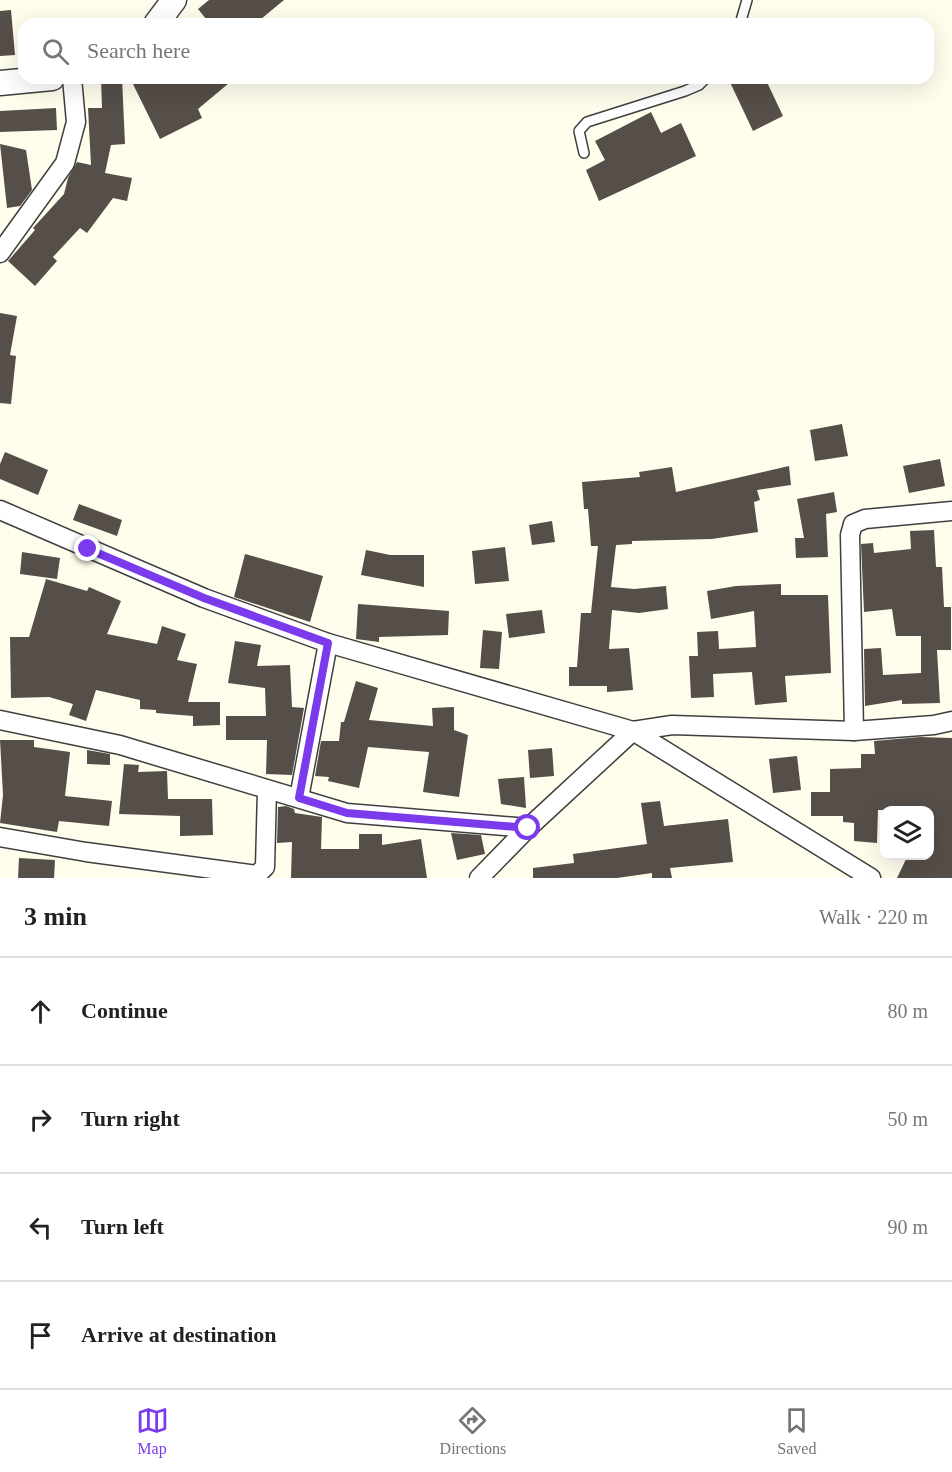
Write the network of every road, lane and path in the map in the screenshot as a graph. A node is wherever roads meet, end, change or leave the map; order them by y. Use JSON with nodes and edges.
{"nodes":[{"id":1,"x":174,"y":0,"type":"edge"},
{"id":2,"x":747,"y":0,"type":"edge"},
{"id":3,"x":160,"y":18,"type":"edge"},
{"id":4,"x":742,"y":18,"type":"edge"},
{"id":5,"x":18,"y":81,"type":"edge"},
{"id":6,"x":0,"y":83,"type":"edge"},
{"id":7,"x":73,"y":84,"type":"edge"},
{"id":8,"x":700,"y":84,"type":"edge"},
{"id":9,"x":584,"y":153,"type":"dead end"},
{"id":10,"x":0,"y":253,"type":"edge"},
{"id":11,"x":0,"y":510,"type":"edge"},
{"id":12,"x":952,"y":511,"type":"edge"},
{"id":13,"x":328,"y":643,"type":"junction"},
{"id":14,"x":0,"y":720,"type":"edge"},
{"id":15,"x":952,"y":721,"type":"edge"},
{"id":16,"x":633,"y":731,"type":"junction"},
{"id":17,"x":854,"y":731,"type":"junction"},
{"id":18,"x":267,"y":790,"type":"junction"},
{"id":19,"x":299,"y":798,"type":"junction"},
{"id":20,"x":528,"y":828,"type":"junction"},
{"id":21,"x":0,"y":837,"type":"edge"},
{"id":22,"x":171,"y":871,"type":"edge"},
{"id":23,"x":479,"y":878,"type":"edge"},
{"id":24,"x":871,"y":878,"type":"edge"}],
"edges":[{"from":1,"to":3,"type":"street"},
{"from":2,"to":4,"type":"lane"},
{"from":5,"to":6,"type":"street"},
{"from":7,"to":10,"type":"street"},
{"from":8,"to":9,"type":"lane"},
{"from":11,"to":13,"type":"street"},
{"from":12,"to":17,"type":"street"},
{"from":13,"to":16,"type":"street"},
{"from":13,"to":19,"type":"street"},
{"from":14,"to":18,"type":"street"},
{"from":15,"to":17,"type":"street"},
{"from":16,"to":17,"type":"street"},
{"from":16,"to":20,"type":"street"},
{"from":16,"to":24,"type":"street"},
{"from":18,"to":19,"type":"street"},
{"from":18,"to":22,"type":"street"},
{"from":19,"to":20,"type":"street"},
{"from":20,"to":23,"type":"street"},
{"from":21,"to":22,"type":"street"}]}
